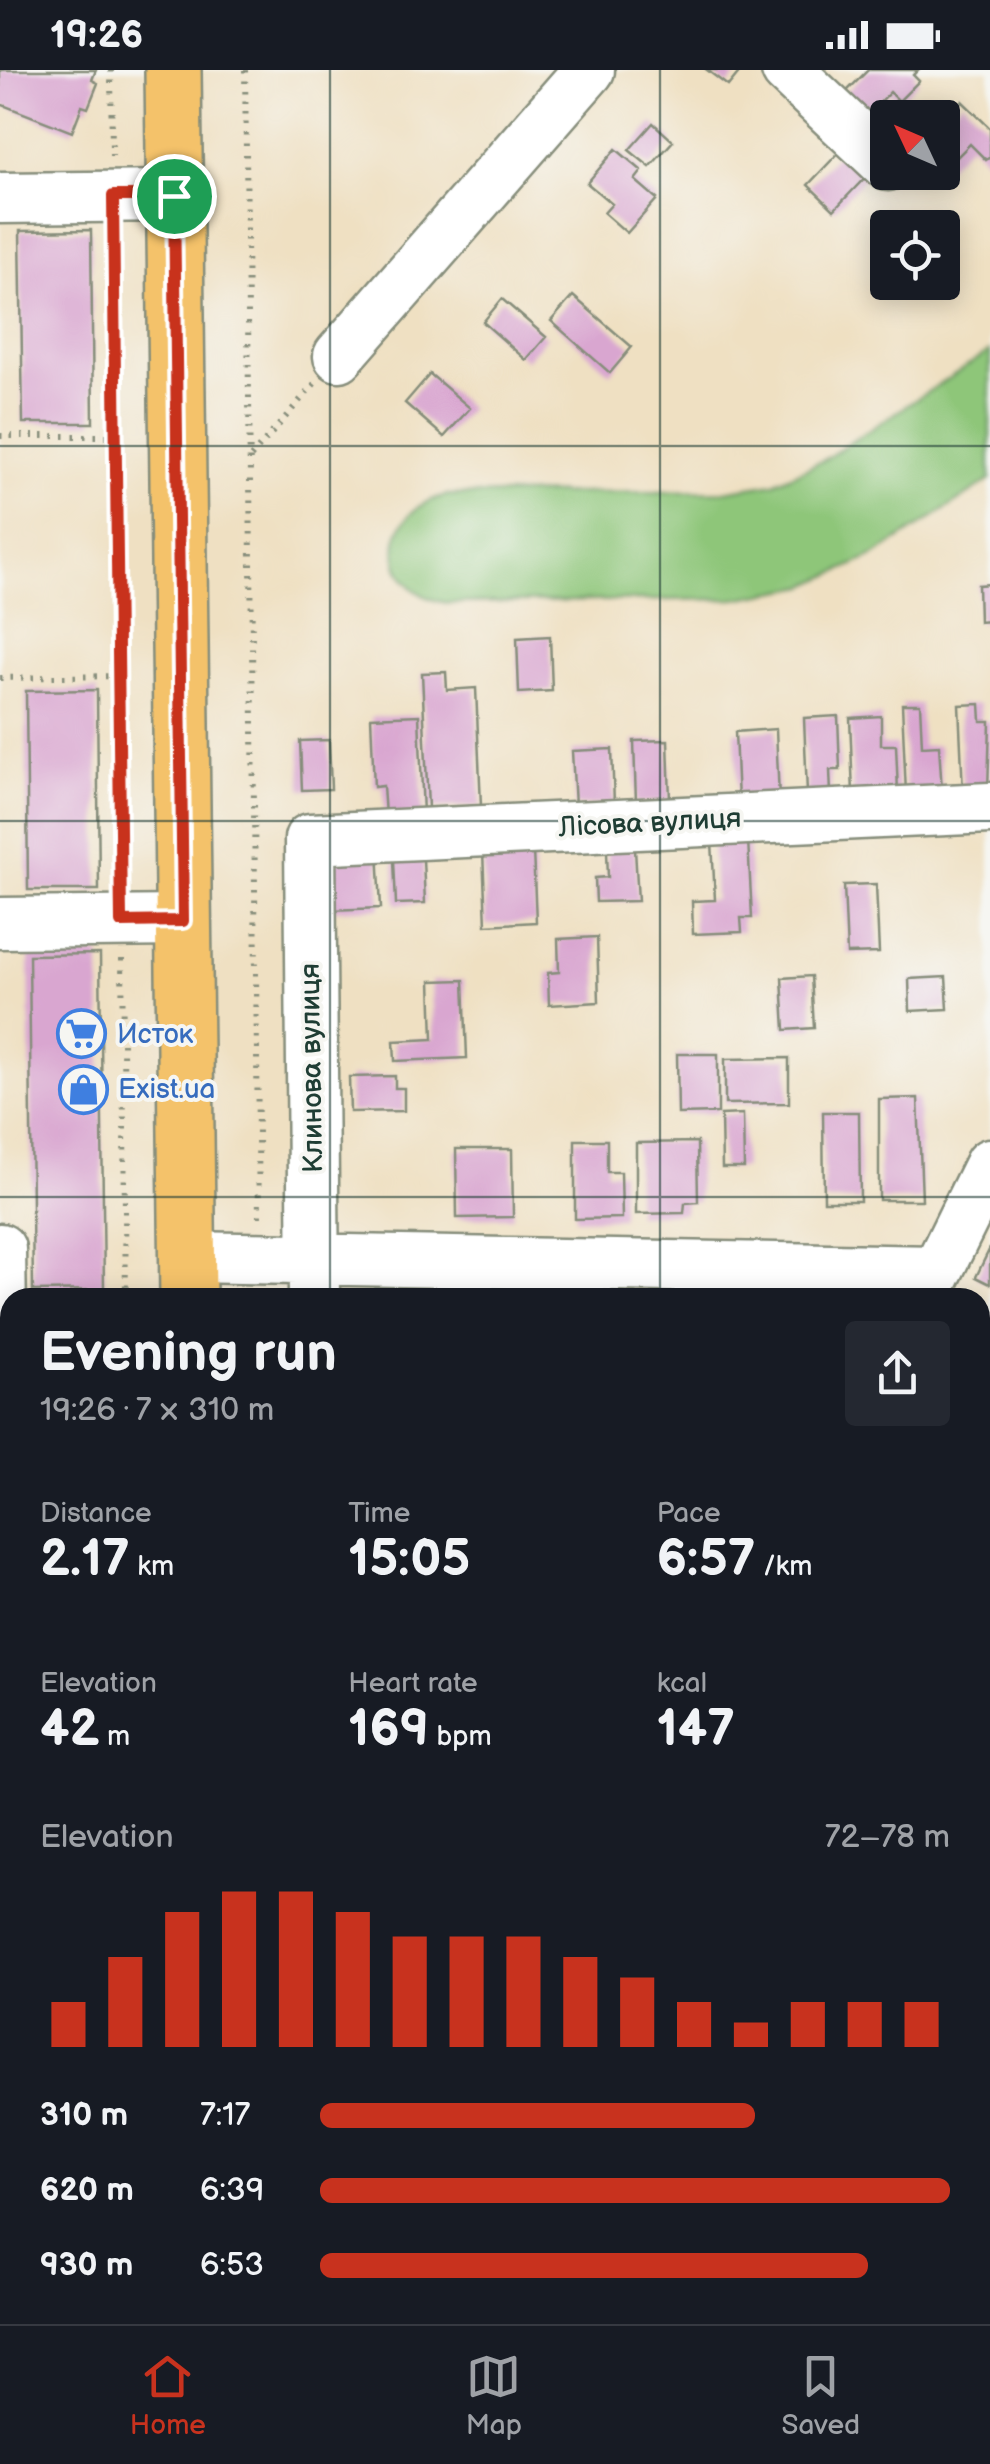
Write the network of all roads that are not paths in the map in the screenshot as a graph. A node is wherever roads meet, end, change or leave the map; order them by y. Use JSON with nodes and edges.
{"nodes":[{"id":1,"x":173,"y":70,"type":"edge"},
{"id":2,"x":589,"y":70,"type":"edge"},
{"id":3,"x":787,"y":70,"type":"edge"},
{"id":4,"x":870,"y":148,"type":"edge"},
{"id":5,"x":174,"y":196,"type":"junction"},
{"id":6,"x":0,"y":198,"type":"edge"},
{"id":7,"x":338,"y":356,"type":"road end"},
{"id":8,"x":990,"y":808,"type":"edge"},
{"id":9,"x":310,"y":839,"type":"joint"},
{"id":10,"x":183,"y":921,"type":"junction"},
{"id":11,"x":0,"y":923,"type":"edge"},
{"id":12,"x":990,"y":1164,"type":"edge"},
{"id":13,"x":0,"y":1249,"type":"edge"},
{"id":14,"x":187,"y":1277,"type":"edge"},
{"id":15,"x":314,"y":1278,"type":"edge"},
{"id":16,"x":930,"y":1284,"type":"edge"},
{"id":17,"x":1,"y":1288,"type":"edge"}],
"edges":[{"from":1,"to":5,"type":"main road"},
{"from":2,"to":7,"type":"street"},
{"from":3,"to":4,"type":"street"},
{"from":5,"to":6,"type":"street"},
{"from":5,"to":10,"type":"main road"},
{"from":8,"to":9,"type":"street","name":"Лісова вулиця"},
{"from":9,"to":15,"type":"street","name":"Клинова вулиця"},
{"from":10,"to":11,"type":"street"},
{"from":10,"to":14,"type":"main road"},
{"from":12,"to":16,"type":"street"},
{"from":13,"to":17,"type":"street"},
{"from":14,"to":15,"type":"street"},
{"from":15,"to":16,"type":"street"}]}
